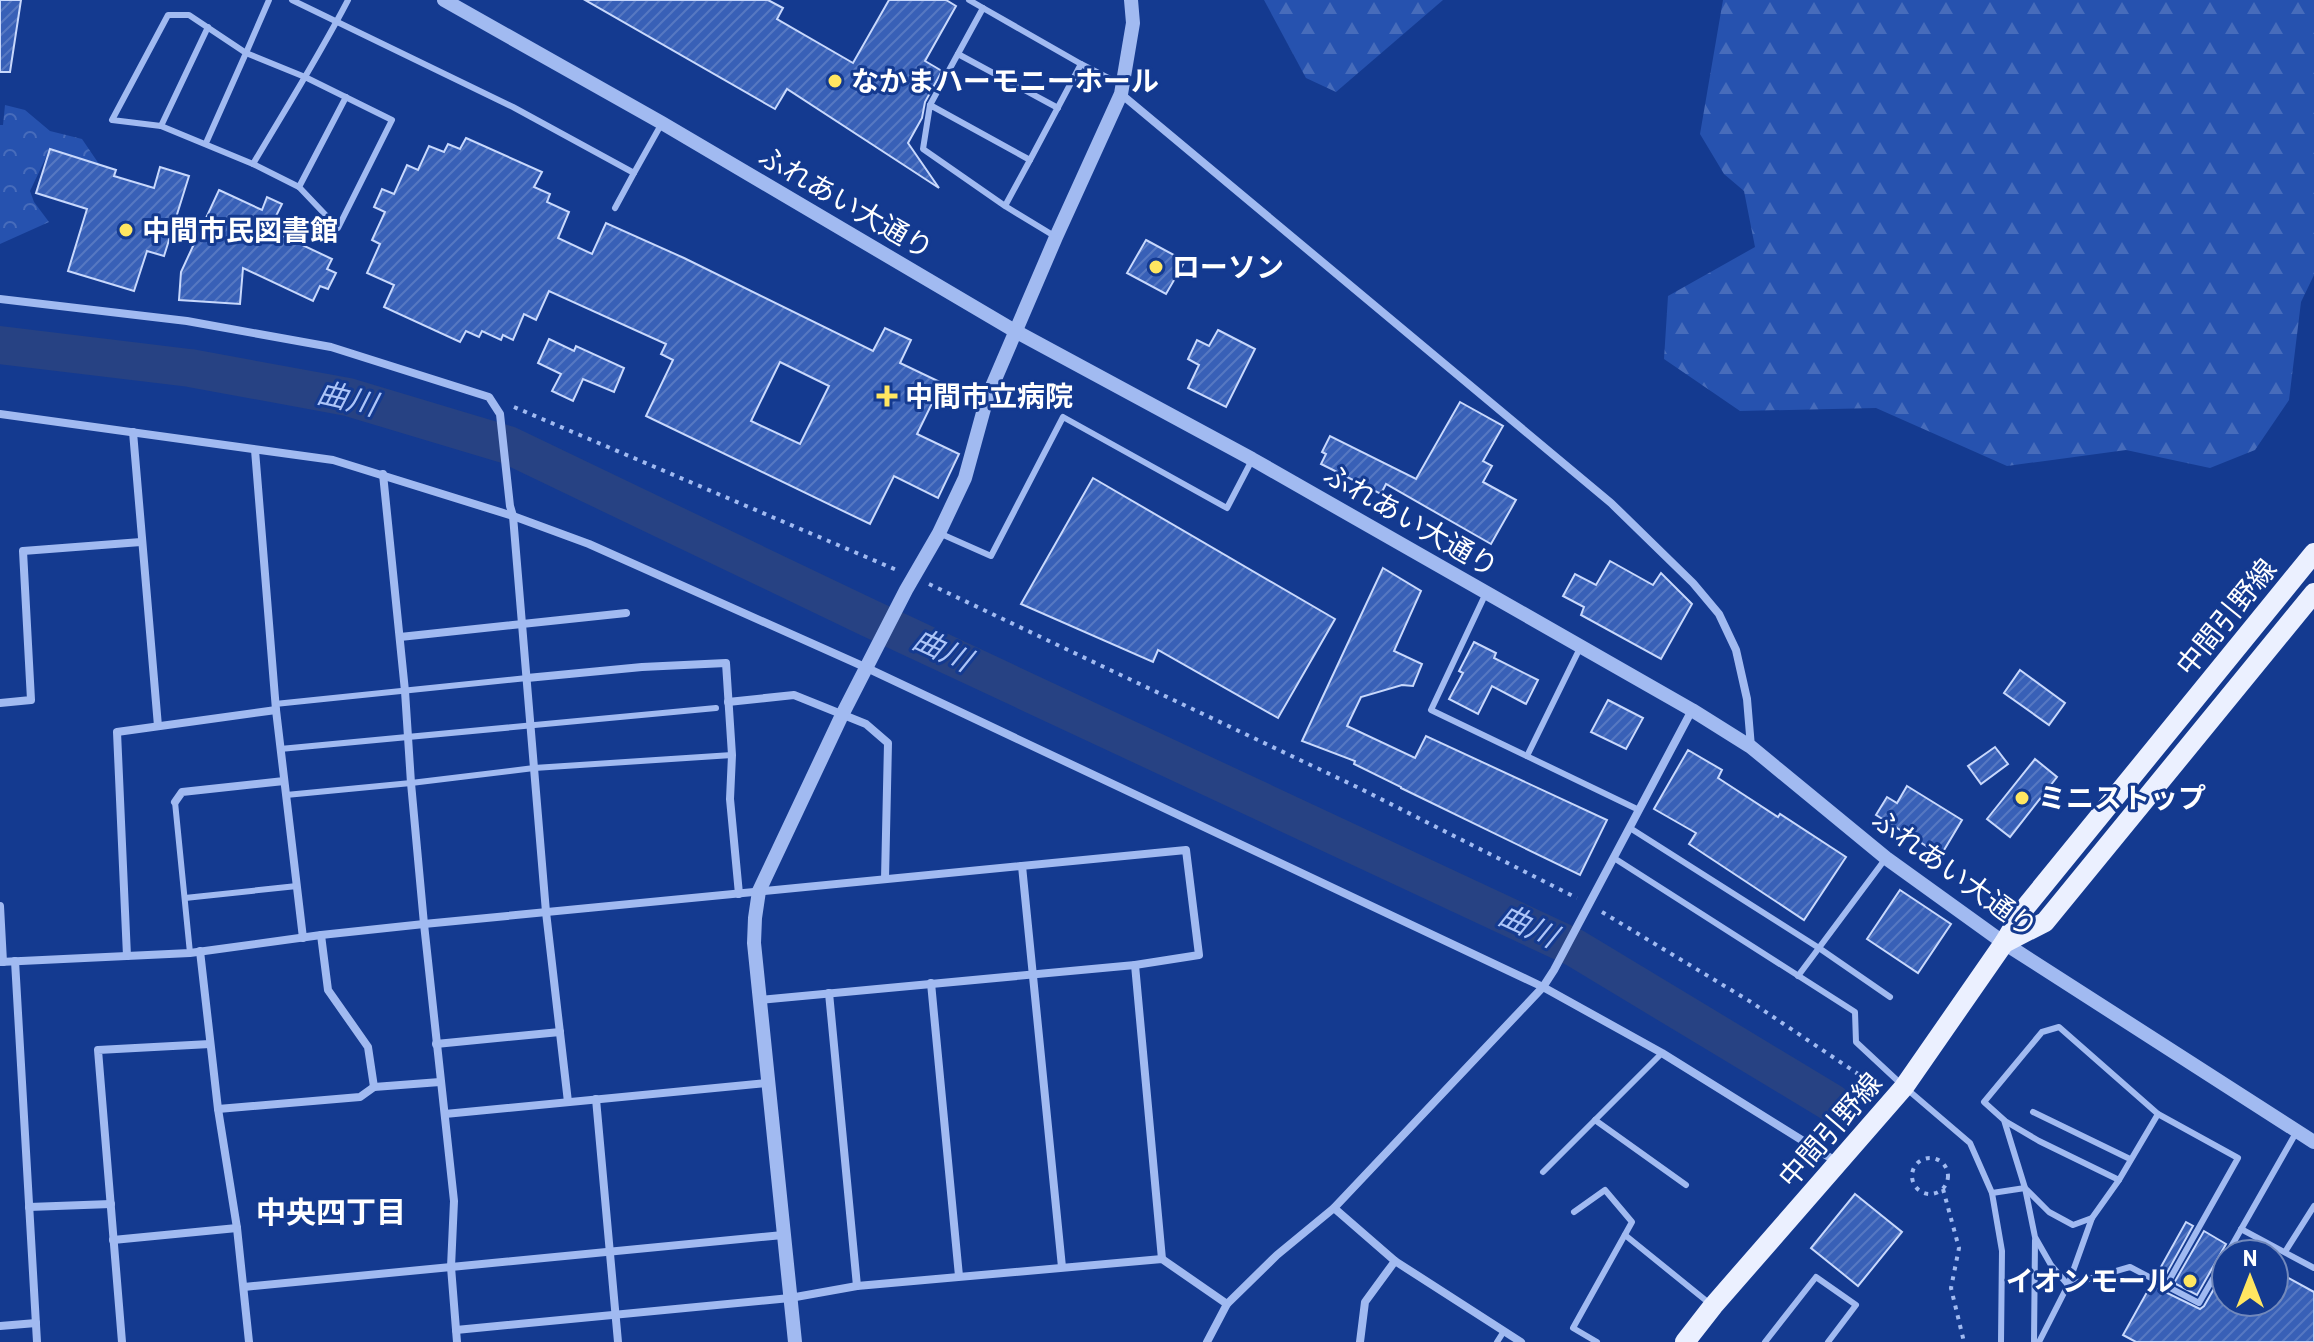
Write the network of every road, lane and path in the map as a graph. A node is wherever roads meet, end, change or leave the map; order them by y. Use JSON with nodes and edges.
{"nodes":[{"id":1,"x":269,"y":0,"type":"edge"},
{"id":2,"x":292,"y":0,"type":"edge"},
{"id":3,"x":348,"y":0,"type":"edge"},
{"id":4,"x":444,"y":0,"type":"edge"},
{"id":5,"x":969,"y":0,"type":"edge"},
{"id":6,"x":1131,"y":0,"type":"edge"},
{"id":7,"x":983,"y":8,"type":"junction"},
{"id":8,"x":337,"y":21,"type":"junction"},
{"id":9,"x":208,"y":27,"type":"junction"},
{"id":10,"x":246,"y":53,"type":"junction"},
{"id":11,"x":958,"y":54,"type":"junction"},
{"id":12,"x":1081,"y":64,"type":"junction"},
{"id":13,"x":305,"y":77,"type":"junction"},
{"id":14,"x":1122,"y":90,"type":"junction"},
{"id":15,"x":346,"y":97,"type":"junction"},
{"id":16,"x":930,"y":105,"type":"junction"},
{"id":17,"x":1058,"y":108,"type":"junction"},
{"id":18,"x":662,"y":123,"type":"junction"},
{"id":19,"x":161,"y":126,"type":"junction"},
{"id":20,"x":206,"y":143,"type":"junction"},
{"id":21,"x":1030,"y":160,"type":"junction"},
{"id":22,"x":253,"y":164,"type":"junction"},
{"id":23,"x":634,"y":173,"type":"junction"},
{"id":24,"x":299,"y":187,"type":"junction"},
{"id":25,"x":1005,"y":206,"type":"junction"},
{"id":26,"x":615,"y":208,"type":"dead end"},
{"id":27,"x":1056,"y":237,"type":"junction"},
{"id":28,"x":0,"y":299,"type":"edge"},
{"id":29,"x":1015,"y":331,"type":"junction"},
{"id":30,"x":489,"y":397,"type":"junction"},
{"id":31,"x":0,"y":414,"type":"edge"},
{"id":32,"x":133,"y":432,"type":"junction"},
{"id":33,"x":255,"y":450,"type":"junction"},
{"id":34,"x":1252,"y":459,"type":"junction"},
{"id":35,"x":383,"y":474,"type":"junction"},
{"id":36,"x":513,"y":516,"type":"junction"},
{"id":37,"x":939,"y":533,"type":"junction"},
{"id":38,"x":141,"y":542,"type":"junction"},
{"id":39,"x":2314,"y":553,"type":"edge"},
{"id":40,"x":911,"y":584,"type":"junction"},
{"id":41,"x":1486,"y":593,"type":"junction"},
{"id":42,"x":2314,"y":593,"type":"edge"},
{"id":43,"x":626,"y":613,"type":"dead end"},
{"id":44,"x":523,"y":625,"type":"junction"},
{"id":45,"x":400,"y":637,"type":"junction"},
{"id":46,"x":1580,"y":646,"type":"junction"},
{"id":47,"x":867,"y":668,"type":"junction"},
{"id":48,"x":527,"y":678,"type":"junction"},
{"id":49,"x":405,"y":691,"type":"junction"},
{"id":50,"x":728,"y":702,"type":"junction"},
{"id":51,"x":0,"y":703,"type":"edge"},
{"id":52,"x":276,"y":707,"type":"junction"},
{"id":53,"x":716,"y":708,"type":"dead end"},
{"id":54,"x":1692,"y":710,"type":"junction"},
{"id":55,"x":842,"y":715,"type":"junction"},
{"id":56,"x":531,"y":725,"type":"junction"},
{"id":57,"x":158,"y":726,"type":"junction"},
{"id":58,"x":409,"y":736,"type":"junction"},
{"id":59,"x":1751,"y":747,"type":"junction"},
{"id":60,"x":280,"y":749,"type":"junction"},
{"id":61,"x":732,"y":755,"type":"junction"},
{"id":62,"x":1527,"y":756,"type":"junction"},
{"id":63,"x":534,"y":768,"type":"junction"},
{"id":64,"x":284,"y":781,"type":"junction"},
{"id":65,"x":411,"y":783,"type":"junction"},
{"id":66,"x":286,"y":795,"type":"junction"},
{"id":67,"x":175,"y":802,"type":"joint"},
{"id":68,"x":1639,"y":810,"type":"junction"},
{"id":69,"x":1630,"y":828,"type":"junction"},
{"id":70,"x":1614,"y":858,"type":"junction"},
{"id":71,"x":1886,"y":858,"type":"junction"},
{"id":72,"x":1022,"y":866,"type":"junction"},
{"id":73,"x":885,"y":879,"type":"junction"},
{"id":74,"x":297,"y":886,"type":"junction"},
{"id":75,"x":759,"y":891,"type":"junction"},
{"id":76,"x":739,"y":894,"type":"junction"},
{"id":77,"x":185,"y":898,"type":"junction"},
{"id":78,"x":1589,"y":904,"type":"junction"},
{"id":79,"x":0,"y":906,"type":"edge"},
{"id":80,"x":546,"y":912,"type":"junction"},
{"id":81,"x":424,"y":924,"type":"junction"},
{"id":82,"x":321,"y":935,"type":"junction"},
{"id":83,"x":303,"y":938,"type":"junction"},
{"id":84,"x":2004,"y":943,"type":"junction"},
{"id":85,"x":1819,"y":948,"type":"junction"},
{"id":86,"x":200,"y":951,"type":"junction"},
{"id":87,"x":190,"y":953,"type":"junction"},
{"id":88,"x":127,"y":956,"type":"junction"},
{"id":89,"x":15,"y":961,"type":"junction"},
{"id":90,"x":2,"y":962,"type":"edge"},
{"id":91,"x":1135,"y":965,"type":"junction"},
{"id":92,"x":1033,"y":974,"type":"junction"},
{"id":93,"x":1798,"y":976,"type":"junction"},
{"id":94,"x":931,"y":983,"type":"junction"},
{"id":95,"x":1543,"y":987,"type":"junction"},
{"id":96,"x":829,"y":993,"type":"junction"},
{"id":97,"x":1890,"y":997,"type":"dead end"},
{"id":98,"x":759,"y":1000,"type":"junction"},
{"id":99,"x":560,"y":1032,"type":"junction"},
{"id":100,"x":210,"y":1044,"type":"junction"},
{"id":101,"x":436,"y":1044,"type":"junction"},
{"id":102,"x":1662,"y":1053,"type":"junction"},
{"id":103,"x":1867,"y":1080,"type":"dead end"},
{"id":104,"x":440,"y":1082,"type":"junction"},
{"id":105,"x":767,"y":1083,"type":"junction"},
{"id":106,"x":374,"y":1087,"type":"junction"},
{"id":107,"x":1904,"y":1087,"type":"junction"},
{"id":108,"x":596,"y":1099,"type":"junction"},
{"id":109,"x":568,"y":1102,"type":"junction"},
{"id":110,"x":218,"y":1109,"type":"junction"},
{"id":111,"x":2033,"y":1112,"type":"dead end"},
{"id":112,"x":445,"y":1114,"type":"junction"},
{"id":113,"x":2158,"y":1114,"type":"junction"},
{"id":114,"x":1595,"y":1120,"type":"junction"},
{"id":115,"x":2004,"y":1120,"type":"junction"},
{"id":116,"x":2297,"y":1131,"type":"junction"},
{"id":117,"x":2314,"y":1142,"type":"edge"},
{"id":118,"x":1844,"y":1158,"type":"junction"},
{"id":119,"x":2130,"y":1159,"type":"junction"},
{"id":120,"x":1543,"y":1172,"type":"dead end"},
{"id":121,"x":2119,"y":1180,"type":"junction"},
{"id":122,"x":1686,"y":1185,"type":"dead end"},
{"id":123,"x":2025,"y":1188,"type":"junction"},
{"id":124,"x":1943,"y":1189,"type":"junction"},
{"id":125,"x":1992,"y":1193,"type":"junction"},
{"id":126,"x":111,"y":1204,"type":"junction"},
{"id":127,"x":2314,"y":1206,"type":"edge"},
{"id":128,"x":29,"y":1207,"type":"junction"},
{"id":129,"x":1334,"y":1208,"type":"junction"},
{"id":130,"x":1574,"y":1212,"type":"dead end"},
{"id":131,"x":2092,"y":1218,"type":"junction"},
{"id":132,"x":237,"y":1228,"type":"junction"},
{"id":133,"x":2241,"y":1229,"type":"junction"},
{"id":134,"x":783,"y":1235,"type":"junction"},
{"id":135,"x":1625,"y":1235,"type":"junction"},
{"id":136,"x":2035,"y":1237,"type":"junction"},
{"id":137,"x":2236,"y":1238,"type":"edge"},
{"id":138,"x":2258,"y":1238,"type":"edge"},
{"id":139,"x":113,"y":1240,"type":"junction"},
{"id":140,"x":2290,"y":1244,"type":"edge"},
{"id":141,"x":610,"y":1252,"type":"junction"},
{"id":142,"x":2290,"y":1255,"type":"edge"},
{"id":143,"x":1162,"y":1259,"type":"junction"},
{"id":144,"x":1395,"y":1261,"type":"junction"},
{"id":145,"x":451,"y":1267,"type":"junction"},
{"id":146,"x":1062,"y":1267,"type":"junction"},
{"id":147,"x":2314,"y":1268,"type":"edge"},
{"id":148,"x":959,"y":1276,"type":"junction"},
{"id":149,"x":2210,"y":1283,"type":"edge"},
{"id":150,"x":2068,"y":1285,"type":"junction"},
{"id":151,"x":857,"y":1286,"type":"junction"},
{"id":152,"x":2166,"y":1286,"type":"junction"},
{"id":153,"x":244,"y":1287,"type":"junction"},
{"id":154,"x":790,"y":1298,"type":"junction"},
{"id":155,"x":1227,"y":1304,"type":"junction"},
{"id":156,"x":1713,"y":1306,"type":"junction"},
{"id":157,"x":616,"y":1315,"type":"junction"},
{"id":158,"x":36,"y":1323,"type":"junction"},
{"id":159,"x":0,"y":1326,"type":"edge"},
{"id":160,"x":456,"y":1330,"type":"junction"},
{"id":161,"x":1504,"y":1331,"type":"junction"},
{"id":162,"x":37,"y":1342,"type":"edge"},
{"id":163,"x":122,"y":1342,"type":"edge"},
{"id":164,"x":249,"y":1342,"type":"edge"},
{"id":165,"x":457,"y":1342,"type":"edge"},
{"id":166,"x":618,"y":1342,"type":"edge"},
{"id":167,"x":795,"y":1342,"type":"edge"},
{"id":168,"x":1207,"y":1342,"type":"edge"},
{"id":169,"x":1360,"y":1342,"type":"edge"},
{"id":170,"x":1497,"y":1342,"type":"edge"},
{"id":171,"x":1521,"y":1342,"type":"edge"},
{"id":172,"x":1597,"y":1342,"type":"edge"},
{"id":173,"x":1685,"y":1342,"type":"edge"},
{"id":174,"x":1765,"y":1342,"type":"edge"},
{"id":175,"x":1828,"y":1342,"type":"edge"},
{"id":176,"x":1964,"y":1342,"type":"edge"},
{"id":177,"x":2001,"y":1342,"type":"edge"},
{"id":178,"x":2036,"y":1342,"type":"edge"}],
"edges":[{"from":1,"to":10,"type":"lane"},
{"from":2,"to":8,"type":"lane"},
{"from":3,"to":8,"type":"lane"},
{"from":4,"to":18,"type":"street","name":"ふれあい大通り"},
{"from":5,"to":7,"type":"lane"},
{"from":6,"to":14,"type":"street"},
{"from":7,"to":11,"type":"lane"},
{"from":7,"to":12,"type":"lane"},
{"from":8,"to":13,"type":"lane"},
{"from":8,"to":23,"type":"lane"},
{"from":9,"to":10,"type":"lane"},
{"from":9,"to":19,"type":"lane"},
{"from":9,"to":19,"type":"lane"},
{"from":10,"to":13,"type":"lane"},
{"from":10,"to":20,"type":"lane"},
{"from":11,"to":16,"type":"lane"},
{"from":11,"to":17,"type":"lane"},
{"from":12,"to":14,"type":"lane"},
{"from":12,"to":17,"type":"lane"},
{"from":13,"to":15,"type":"lane"},
{"from":13,"to":22,"type":"lane"},
{"from":14,"to":27,"type":"street"},
{"from":14,"to":59,"type":"street"},
{"from":15,"to":24,"type":"lane"},
{"from":15,"to":24,"type":"lane"},
{"from":16,"to":21,"type":"lane"},
{"from":16,"to":25,"type":"lane"},
{"from":17,"to":21,"type":"lane"},
{"from":18,"to":23,"type":"lane"},
{"from":18,"to":29,"type":"street","name":"ふれあい大通り"},
{"from":19,"to":20,"type":"lane"},
{"from":20,"to":22,"type":"lane"},
{"from":21,"to":25,"type":"lane"},
{"from":22,"to":24,"type":"lane"},
{"from":23,"to":26,"type":"lane"},
{"from":25,"to":27,"type":"lane"},
{"from":27,"to":29,"type":"street"},
{"from":28,"to":30,"type":"street"},
{"from":29,"to":34,"type":"street","name":"ふれあい大通り"},
{"from":29,"to":37,"type":"street"},
{"from":30,"to":36,"type":"street"},
{"from":30,"to":40,"type":"path"},
{"from":31,"to":32,"type":"street"},
{"from":32,"to":33,"type":"street"},
{"from":32,"to":38,"type":"street"},
{"from":33,"to":35,"type":"street"},
{"from":33,"to":52,"type":"street"},
{"from":34,"to":37,"type":"lane"},
{"from":34,"to":41,"type":"street","name":"ふれあい大通り"},
{"from":35,"to":36,"type":"street"},
{"from":35,"to":45,"type":"street"},
{"from":36,"to":44,"type":"street"},
{"from":36,"to":47,"type":"street"},
{"from":37,"to":40,"type":"street"},
{"from":38,"to":51,"type":"street"},
{"from":38,"to":57,"type":"street"},
{"from":39,"to":84,"type":"main road","name":"中間引野線"},
{"from":40,"to":47,"type":"street"},
{"from":40,"to":78,"type":"path"},
{"from":41,"to":46,"type":"street","name":"ふれあい大通り"},
{"from":41,"to":62,"type":"lane"},
{"from":42,"to":84,"type":"main road","name":"中間引野線"},
{"from":43,"to":44,"type":"street"},
{"from":44,"to":45,"type":"street"},
{"from":44,"to":48,"type":"street"},
{"from":45,"to":49,"type":"street"},
{"from":46,"to":54,"type":"street","name":"ふれあい大通り"},
{"from":46,"to":62,"type":"lane"},
{"from":47,"to":55,"type":"street"},
{"from":47,"to":95,"type":"street"},
{"from":48,"to":49,"type":"lane"},
{"from":48,"to":50,"type":"street"},
{"from":48,"to":56,"type":"street"},
{"from":49,"to":52,"type":"lane"},
{"from":49,"to":58,"type":"street"},
{"from":50,"to":55,"type":"street"},
{"from":50,"to":61,"type":"street"},
{"from":52,"to":57,"type":"street"},
{"from":52,"to":60,"type":"street"},
{"from":53,"to":56,"type":"lane"},
{"from":54,"to":59,"type":"street","name":"ふれあい大通り"},
{"from":54,"to":68,"type":"street"},
{"from":55,"to":73,"type":"street"},
{"from":55,"to":75,"type":"street"},
{"from":56,"to":58,"type":"lane"},
{"from":56,"to":63,"type":"street"},
{"from":57,"to":88,"type":"street"},
{"from":58,"to":60,"type":"lane"},
{"from":58,"to":65,"type":"street"},
{"from":59,"to":71,"type":"street","name":"ふれあい大通り"},
{"from":60,"to":64,"type":"street"},
{"from":61,"to":63,"type":"lane"},
{"from":61,"to":76,"type":"street"},
{"from":62,"to":68,"type":"lane"},
{"from":63,"to":65,"type":"lane"},
{"from":63,"to":80,"type":"street"},
{"from":64,"to":66,"type":"street"},
{"from":64,"to":67,"type":"street"},
{"from":65,"to":66,"type":"lane"},
{"from":65,"to":81,"type":"street"},
{"from":66,"to":74,"type":"street"},
{"from":67,"to":77,"type":"lane"},
{"from":68,"to":69,"type":"street"},
{"from":69,"to":70,"type":"street"},
{"from":69,"to":85,"type":"lane"},
{"from":70,"to":78,"type":"street"},
{"from":70,"to":93,"type":"lane"},
{"from":71,"to":84,"type":"street","name":"ふれあい大通り"},
{"from":71,"to":85,"type":"lane"},
{"from":72,"to":73,"type":"street"},
{"from":72,"to":91,"type":"street"},
{"from":72,"to":92,"type":"street"},
{"from":73,"to":75,"type":"street"},
{"from":74,"to":77,"type":"lane"},
{"from":74,"to":83,"type":"street"},
{"from":75,"to":76,"type":"street"},
{"from":75,"to":98,"type":"street"},
{"from":76,"to":80,"type":"street"},
{"from":77,"to":87,"type":"lane"},
{"from":78,"to":95,"type":"street"},
{"from":78,"to":103,"type":"path"},
{"from":79,"to":90,"type":"street"},
{"from":80,"to":81,"type":"street"},
{"from":80,"to":99,"type":"street"},
{"from":81,"to":82,"type":"street"},
{"from":81,"to":101,"type":"street"},
{"from":82,"to":83,"type":"street"},
{"from":82,"to":106,"type":"street"},
{"from":83,"to":86,"type":"street"},
{"from":84,"to":107,"type":"main road","name":"中間引野線"},
{"from":84,"to":116,"type":"street","name":"ふれあい大通り"},
{"from":85,"to":93,"type":"lane"},
{"from":85,"to":97,"type":"lane"},
{"from":86,"to":87,"type":"street"},
{"from":86,"to":100,"type":"street"},
{"from":87,"to":88,"type":"street"},
{"from":88,"to":89,"type":"street"},
{"from":89,"to":90,"type":"street"},
{"from":89,"to":128,"type":"street"},
{"from":91,"to":92,"type":"street"},
{"from":91,"to":143,"type":"street"},
{"from":92,"to":94,"type":"street"},
{"from":92,"to":146,"type":"street"},
{"from":93,"to":107,"type":"lane"},
{"from":94,"to":96,"type":"street"},
{"from":94,"to":148,"type":"street"},
{"from":95,"to":102,"type":"street"},
{"from":95,"to":129,"type":"street"},
{"from":96,"to":98,"type":"street"},
{"from":96,"to":151,"type":"street"},
{"from":98,"to":105,"type":"street"},
{"from":99,"to":101,"type":"street"},
{"from":99,"to":109,"type":"street"},
{"from":100,"to":110,"type":"street"},
{"from":100,"to":126,"type":"street"},
{"from":101,"to":104,"type":"street"},
{"from":102,"to":114,"type":"lane"},
{"from":102,"to":118,"type":"street"},
{"from":104,"to":106,"type":"street"},
{"from":104,"to":112,"type":"street"},
{"from":105,"to":108,"type":"street"},
{"from":105,"to":134,"type":"street"},
{"from":106,"to":110,"type":"street"},
{"from":107,"to":118,"type":"main road","name":"中間引野線"},
{"from":107,"to":125,"type":"lane"},
{"from":108,"to":109,"type":"street"},
{"from":108,"to":141,"type":"street"},
{"from":109,"to":112,"type":"street"},
{"from":110,"to":132,"type":"street"},
{"from":111,"to":119,"type":"lane"},
{"from":112,"to":145,"type":"street"},
{"from":113,"to":115,"type":"lane"},
{"from":113,"to":119,"type":"lane"},
{"from":113,"to":152,"type":"lane"},
{"from":114,"to":120,"type":"lane"},
{"from":114,"to":122,"type":"lane"},
{"from":115,"to":121,"type":"lane"},
{"from":115,"to":123,"type":"lane"},
{"from":116,"to":117,"type":"street","name":"ふれあい大通り"},
{"from":116,"to":133,"type":"lane"},
{"from":118,"to":156,"type":"main road","name":"中間引野線"},
{"from":119,"to":121,"type":"lane"},
{"from":121,"to":131,"type":"lane"},
{"from":123,"to":125,"type":"lane"},
{"from":123,"to":131,"type":"lane"},
{"from":123,"to":136,"type":"lane"},
{"from":124,"to":124,"type":"path"},
{"from":124,"to":176,"type":"path"},
{"from":125,"to":177,"type":"lane"},
{"from":126,"to":128,"type":"street"},
{"from":126,"to":139,"type":"street"},
{"from":127,"to":140,"type":"lane"},
{"from":128,"to":158,"type":"street"},
{"from":129,"to":144,"type":"street"},
{"from":129,"to":155,"type":"street"},
{"from":130,"to":135,"type":"lane"},
{"from":131,"to":150,"type":"lane"},
{"from":132,"to":139,"type":"street"},
{"from":132,"to":153,"type":"street"},
{"from":133,"to":137,"type":"lane"},
{"from":133,"to":138,"type":"lane"},
{"from":134,"to":141,"type":"street"},
{"from":134,"to":154,"type":"street"},
{"from":135,"to":156,"type":"lane"},
{"from":135,"to":172,"type":"lane"},
{"from":136,"to":150,"type":"lane"},
{"from":136,"to":178,"type":"lane"},
{"from":139,"to":163,"type":"street"},
{"from":141,"to":145,"type":"street"},
{"from":141,"to":157,"type":"street"},
{"from":142,"to":147,"type":"lane"},
{"from":143,"to":146,"type":"street"},
{"from":143,"to":155,"type":"street"},
{"from":144,"to":161,"type":"street"},
{"from":144,"to":169,"type":"street"},
{"from":145,"to":153,"type":"street"},
{"from":145,"to":160,"type":"street"},
{"from":146,"to":148,"type":"street"},
{"from":148,"to":151,"type":"street"},
{"from":149,"to":152,"type":"lane"},
{"from":150,"to":152,"type":"lane"},
{"from":150,"to":178,"type":"lane"},
{"from":151,"to":154,"type":"street"},
{"from":153,"to":164,"type":"street"},
{"from":154,"to":157,"type":"street"},
{"from":154,"to":167,"type":"street"},
{"from":155,"to":168,"type":"street"},
{"from":156,"to":173,"type":"main road","name":"中間引野線"},
{"from":157,"to":160,"type":"street"},
{"from":157,"to":166,"type":"street"},
{"from":158,"to":159,"type":"street"},
{"from":158,"to":162,"type":"street"},
{"from":160,"to":165,"type":"street"},
{"from":161,"to":170,"type":"lane"},
{"from":161,"to":171,"type":"street"},
{"from":174,"to":175,"type":"lane"}]}
